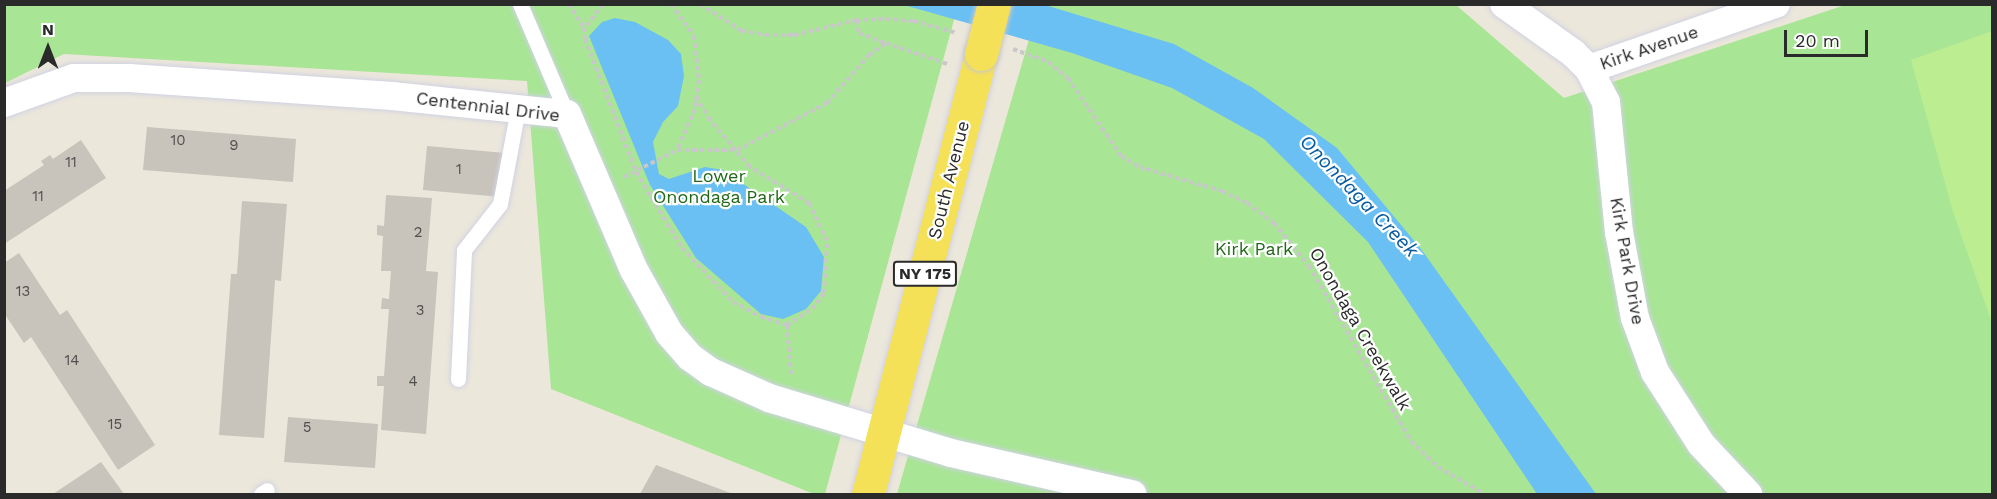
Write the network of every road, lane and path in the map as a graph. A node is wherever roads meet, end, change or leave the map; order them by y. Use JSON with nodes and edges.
{"nodes":[{"id":1,"x":520,"y":4,"type":"edge"},
{"id":2,"x":569,"y":4,"type":"edge"},
{"id":3,"x":603,"y":4,"type":"edge"},
{"id":4,"x":671,"y":4,"type":"edge"},
{"id":5,"x":700,"y":4,"type":"edge"},
{"id":6,"x":994,"y":4,"type":"edge"},
{"id":7,"x":1504,"y":4,"type":"edge"},
{"id":8,"x":1776,"y":4,"type":"edge"},
{"id":9,"x":856,"y":20,"type":"junction"},
{"id":10,"x":584,"y":28,"type":"junction"},
{"id":11,"x":886,"y":43,"type":"junction"},
{"id":12,"x":986,"y":46,"type":"junction"},
{"id":13,"x":940,"y":62,"type":"dead end"},
{"id":14,"x":1589,"y":69,"type":"junction"},
{"id":15,"x":697,"y":98,"type":"junction"},
{"id":16,"x":4,"y":103,"type":"edge"},
{"id":17,"x":518,"y":109,"type":"junction"},
{"id":18,"x":567,"y":114,"type":"junction"},
{"id":19,"x":676,"y":150,"type":"junction"},
{"id":20,"x":737,"y":150,"type":"junction"},
{"id":21,"x":636,"y":172,"type":"junction"},
{"id":22,"x":629,"y":175,"type":"dead end"},
{"id":23,"x":787,"y":325,"type":"junction"},
{"id":24,"x":790,"y":364,"type":"dead end"},
{"id":25,"x":458,"y":379,"type":"dead end"},
{"id":26,"x":885,"y":433,"type":"junction"},
{"id":27,"x":868,"y":495,"type":"edge"},
{"id":28,"x":1132,"y":495,"type":"edge"},
{"id":29,"x":1484,"y":495,"type":"edge"},
{"id":30,"x":1748,"y":495,"type":"edge"}],
"edges":[{"from":1,"to":18,"type":"lane"},
{"from":2,"to":10,"type":"path"},
{"from":3,"to":10,"type":"path"},
{"from":4,"to":15,"type":"path"},
{"from":5,"to":9,"type":"path","name":"Onondaga Creekwalk"},
{"from":6,"to":12,"type":"main road","name":"South Avenue","number":"NY 175","bridge":true},
{"from":7,"to":14,"type":"street","name":"Kirk Avenue"},
{"from":8,"to":14,"type":"street","name":"Kirk Avenue"},
{"from":9,"to":11,"type":"path"},
{"from":9,"to":12,"type":"path","name":"Onondaga Creekwalk"},
{"from":10,"to":21,"type":"path"},
{"from":11,"to":13,"type":"path"},
{"from":11,"to":20,"type":"path"},
{"from":12,"to":26,"type":"main road","name":"South Avenue","number":"NY 175"},
{"from":12,"to":29,"type":"path","name":"Onondaga Creekwalk"},
{"from":14,"to":30,"type":"street","name":"Kirk Park Drive"},
{"from":15,"to":19,"type":"path"},
{"from":15,"to":20,"type":"path"},
{"from":16,"to":17,"type":"street","name":"Centennial Drive"},
{"from":17,"to":18,"type":"street","name":"Centennial Drive"},
{"from":17,"to":25,"type":"lane"},
{"from":18,"to":26,"type":"street","name":"Centennial Drive"},
{"from":19,"to":20,"type":"path"},
{"from":19,"to":21,"type":"path"},
{"from":20,"to":23,"type":"path"},
{"from":21,"to":22,"type":"path"},
{"from":21,"to":23,"type":"path"},
{"from":23,"to":24,"type":"path"},
{"from":26,"to":27,"type":"main road","name":"South Avenue","number":"NY 175"},
{"from":26,"to":28,"type":"street","name":"Centennial Drive"}]}
